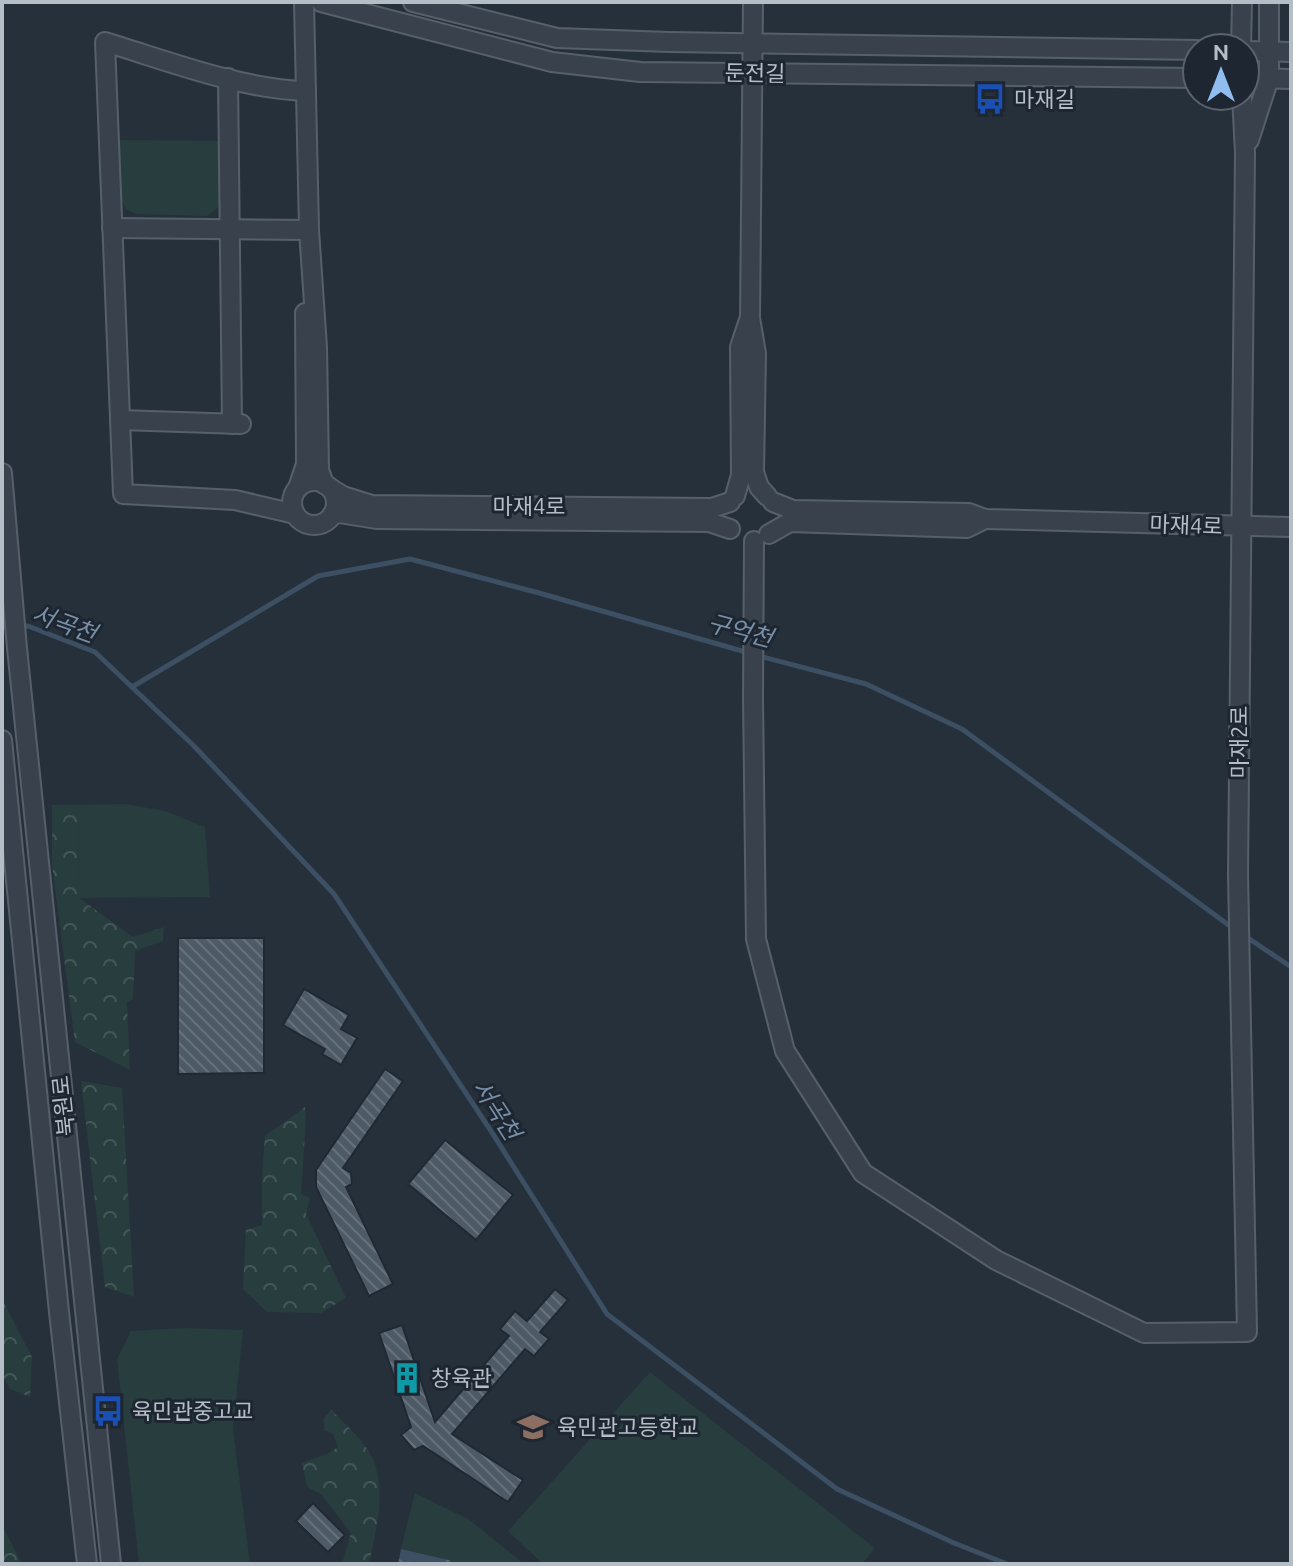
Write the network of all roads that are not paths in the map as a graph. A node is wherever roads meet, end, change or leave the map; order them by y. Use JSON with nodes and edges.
{"nodes":[{"id":1,"x":304,"y":2,"type":"edge"},
{"id":2,"x":321,"y":2,"type":"edge"},
{"id":3,"x":413,"y":2,"type":"edge"},
{"id":4,"x":753,"y":2,"type":"edge"},
{"id":5,"x":1242,"y":2,"type":"edge"},
{"id":6,"x":1269,"y":2,"type":"edge"},
{"id":7,"x":1243,"y":32,"type":"edge"},
{"id":8,"x":752,"y":43,"type":"junction"},
{"id":9,"x":1181,"y":50,"type":"edge"},
{"id":10,"x":1261,"y":51,"type":"edge"},
{"id":11,"x":1269,"y":51,"type":"junction"},
{"id":12,"x":1291,"y":52,"type":"edge"},
{"id":13,"x":753,"y":73,"type":"junction"},
{"id":14,"x":228,"y":78,"type":"junction"},
{"id":15,"x":1181,"y":78,"type":"edge"},
{"id":16,"x":1261,"y":78,"type":"edge"},
{"id":17,"x":1269,"y":78,"type":"junction"},
{"id":18,"x":1291,"y":79,"type":"edge"},
{"id":19,"x":306,"y":91,"type":"junction"},
{"id":20,"x":1243,"y":112,"type":"edge"},
{"id":21,"x":1245,"y":153,"type":"junction"},
{"id":22,"x":112,"y":228,"type":"junction"},
{"id":23,"x":230,"y":229,"type":"junction"},
{"id":24,"x":309,"y":230,"type":"junction"},
{"id":25,"x":750,"y":318,"type":"junction"},
{"id":26,"x":120,"y":420,"type":"junction"},
{"id":27,"x":2,"y":473,"type":"edge"},
{"id":28,"x":327,"y":486,"type":"junction"},
{"id":29,"x":296,"y":491,"type":"junction"},
{"id":30,"x":733,"y":499,"type":"junction"},
{"id":31,"x":770,"y":499,"type":"junction"},
{"id":32,"x":235,"y":500,"type":"junction"},
{"id":33,"x":295,"y":514,"type":"junction"},
{"id":34,"x":332,"y":515,"type":"junction"},
{"id":35,"x":985,"y":519,"type":"junction"},
{"id":36,"x":1241,"y":527,"type":"junction"},
{"id":37,"x":1291,"y":527,"type":"edge"},
{"id":38,"x":730,"y":529,"type":"junction"},
{"id":39,"x":762,"y":537,"type":"junction"},
{"id":40,"x":3,"y":750,"type":"edge"},
{"id":41,"x":83,"y":1310,"type":"junction"},
{"id":42,"x":59,"y":1312,"type":"junction"},
{"id":43,"x":87,"y":1564,"type":"edge"},
{"id":44,"x":111,"y":1564,"type":"edge"}],
"edges":[{"from":1,"to":19,"type":"street"},
{"from":2,"to":13,"type":"street","name":"둔전길"},
{"from":3,"to":8,"type":"street","name":"둔전길"},
{"from":4,"to":8,"type":"street"},
{"from":5,"to":7,"type":"street"},
{"from":6,"to":11,"type":"street"},
{"from":8,"to":9,"type":"street","name":"둔전길"},
{"from":8,"to":13,"type":"street"},
{"from":10,"to":11,"type":"street"},
{"from":11,"to":12,"type":"street"},
{"from":11,"to":17,"type":"street"},
{"from":13,"to":15,"type":"street","name":"둔전길"},
{"from":13,"to":25,"type":"street"},
{"from":14,"to":19,"type":"street"},
{"from":14,"to":22,"type":"street"},
{"from":14,"to":23,"type":"street"},
{"from":16,"to":17,"type":"street"},
{"from":17,"to":18,"type":"street"},
{"from":17,"to":21,"type":"street"},
{"from":19,"to":24,"type":"street"},
{"from":20,"to":21,"type":"street"},
{"from":21,"to":36,"type":"street","name":"마재2로"},
{"from":22,"to":23,"type":"street"},
{"from":22,"to":26,"type":"street"},
{"from":23,"to":24,"type":"street"},
{"from":23,"to":26,"type":"street"},
{"from":24,"to":28,"type":"street"},
{"from":24,"to":29,"type":"street"},
{"from":25,"to":30,"type":"street"},
{"from":25,"to":31,"type":"street"},
{"from":26,"to":32,"type":"street"},
{"from":27,"to":41,"type":"street","name":"북원로"},
{"from":28,"to":29,"type":"street"},
{"from":28,"to":30,"type":"street","name":"마재4로"},
{"from":28,"to":34,"type":"street"},
{"from":29,"to":32,"type":"street"},
{"from":29,"to":33,"type":"street"},
{"from":30,"to":31,"type":"street"},
{"from":30,"to":38,"type":"street"},
{"from":31,"to":35,"type":"street","name":"마재4로"},
{"from":31,"to":39,"type":"street"},
{"from":32,"to":33,"type":"street"},
{"from":33,"to":34,"type":"street"},
{"from":34,"to":38,"type":"street","name":"마재4로"},
{"from":35,"to":36,"type":"street","name":"마재4로"},
{"from":35,"to":39,"type":"street","name":"마재4로"},
{"from":36,"to":37,"type":"street","name":"마재4로"},
{"from":36,"to":39,"type":"street","name":"마재2로"},
{"from":38,"to":39,"type":"street"},
{"from":40,"to":42,"type":"street","name":"북원로"},
{"from":41,"to":42,"type":"street"},
{"from":41,"to":44,"type":"street","name":"북원로"},
{"from":42,"to":43,"type":"street","name":"북원로"}]}
